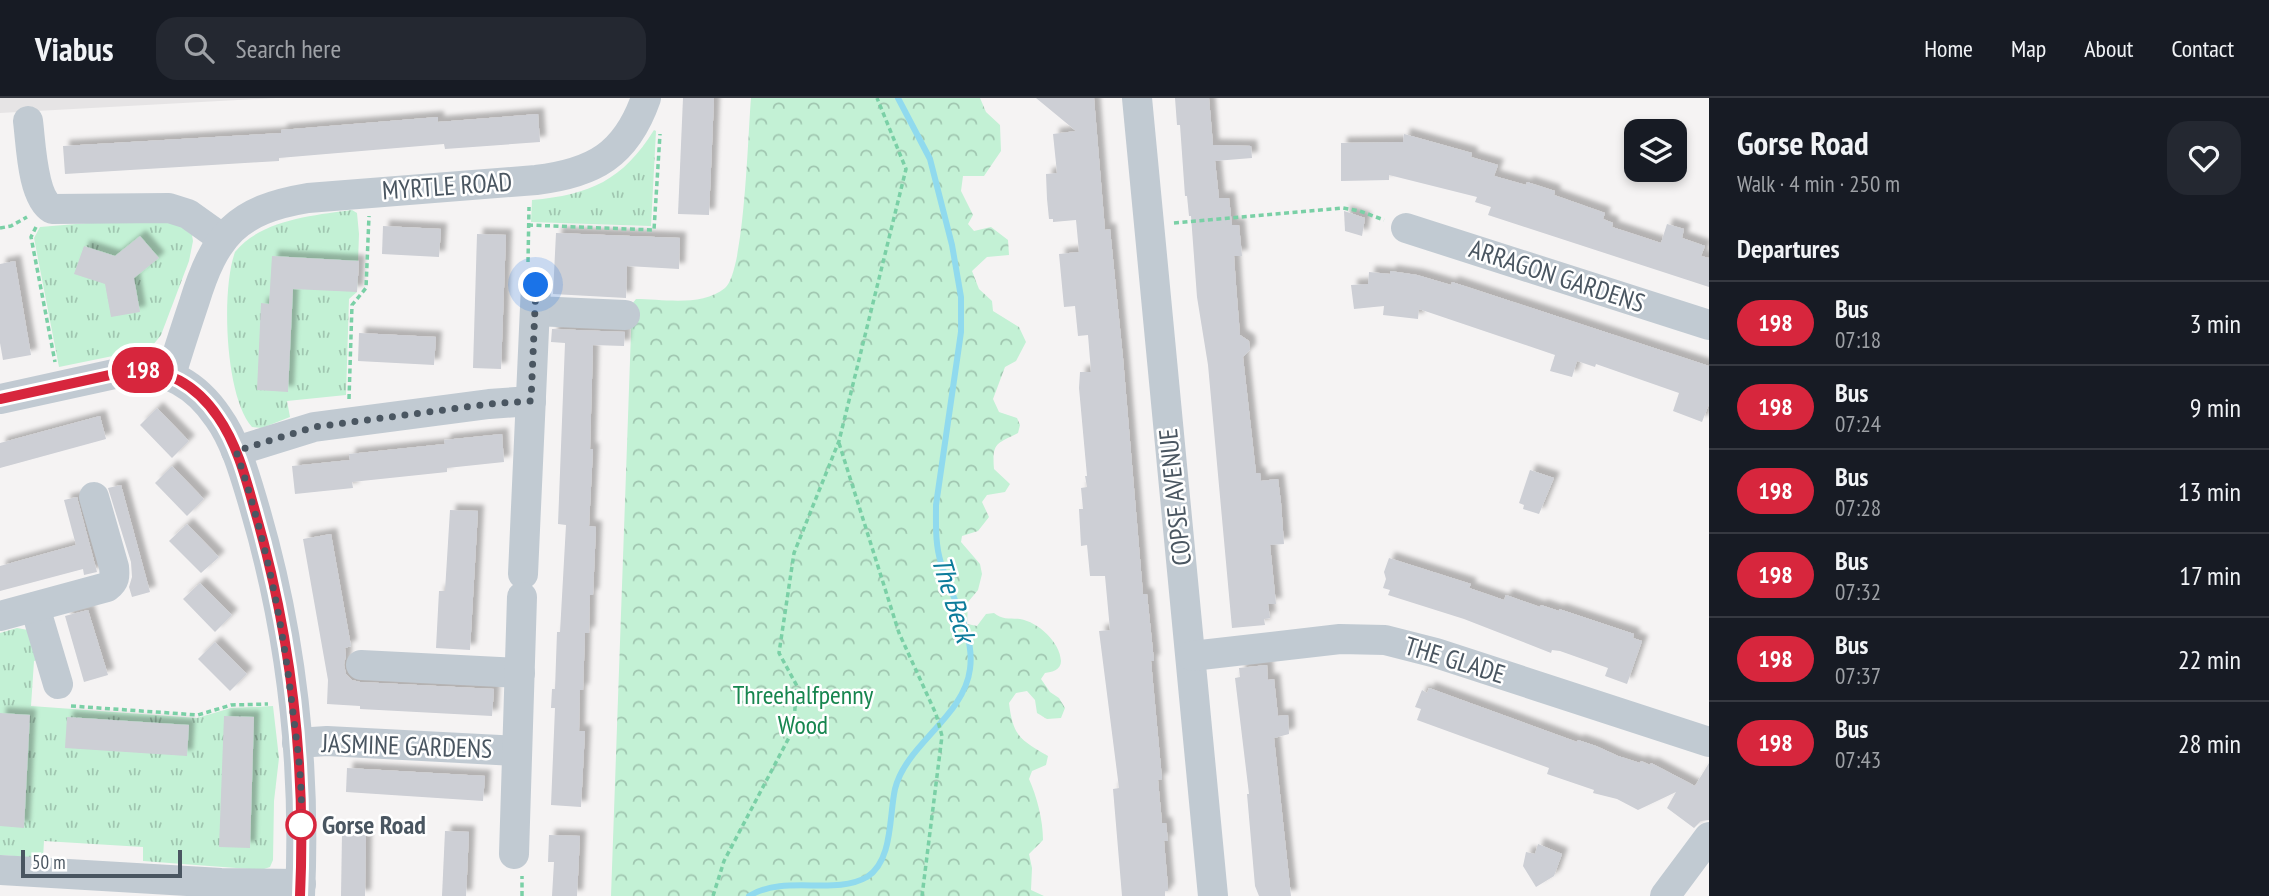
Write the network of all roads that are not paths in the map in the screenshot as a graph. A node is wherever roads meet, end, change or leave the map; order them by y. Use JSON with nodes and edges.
{"nodes":[{"id":1,"x":1137,"y":98,"type":"edge"},
{"id":2,"x":653,"y":111,"type":"edge"},
{"id":3,"x":28,"y":121,"type":"dead end"},
{"id":4,"x":1406,"y":228,"type":"road end"},
{"id":5,"x":223,"y":239,"type":"junction"},
{"id":6,"x":625,"y":315,"type":"dead end"},
{"id":7,"x":1709,"y":325,"type":"edge"},
{"id":8,"x":171,"y":375,"type":"junction"},
{"id":9,"x":0,"y":399,"type":"edge"},
{"id":10,"x":531,"y":401,"type":"junction"},
{"id":11,"x":236,"y":451,"type":"junction"},
{"id":12,"x":94,"y":497,"type":"dead end"},
{"id":13,"x":35,"y":607,"type":"junction"},
{"id":14,"x":0,"y":616,"type":"edge"},
{"id":15,"x":1192,"y":656,"type":"junction"},
{"id":16,"x":361,"y":665,"type":"dead end"},
{"id":17,"x":520,"y":673,"type":"junction"},
{"id":18,"x":58,"y":684,"type":"road end"},
{"id":19,"x":1709,"y":742,"type":"edge"},
{"id":20,"x":297,"y":743,"type":"junction"},
{"id":21,"x":517,"y":751,"type":"junction"},
{"id":22,"x":1709,"y":837,"type":"edge"},
{"id":23,"x":514,"y":854,"type":"dead end"},
{"id":24,"x":0,"y":870,"type":"edge"},
{"id":25,"x":301,"y":890,"type":"edge"},
{"id":26,"x":1213,"y":896,"type":"edge"},
{"id":27,"x":1665,"y":896,"type":"edge"}],
"edges":[{"from":1,"to":15,"type":"street","name":"COPSE AVENUE"},
{"from":2,"to":5,"type":"street","name":"MYRTLE ROAD"},
{"from":3,"to":5,"type":"street"},
{"from":4,"to":7,"type":"street","name":"ARRAGON GARDENS"},
{"from":5,"to":8,"type":"street","name":"MYRTLE ROAD"},
{"from":6,"to":10,"type":"street","name":"JASMINE GARDENS"},
{"from":8,"to":9,"type":"street"},
{"from":8,"to":11,"type":"street"},
{"from":10,"to":11,"type":"street"},
{"from":10,"to":17,"type":"street","name":"JASMINE GARDENS"},
{"from":11,"to":20,"type":"street"},
{"from":12,"to":13,"type":"street"},
{"from":13,"to":14,"type":"street"},
{"from":13,"to":18,"type":"street"},
{"from":15,"to":19,"type":"street","name":"THE GLADE"},
{"from":15,"to":26,"type":"street","name":"COPSE AVENUE"},
{"from":16,"to":17,"type":"street"},
{"from":17,"to":21,"type":"street","name":"JASMINE GARDENS"},
{"from":20,"to":21,"type":"street","name":"JASMINE GARDENS"},
{"from":20,"to":25,"type":"street"},
{"from":21,"to":23,"type":"street","name":"JASMINE GARDENS"},
{"from":22,"to":27,"type":"street"},
{"from":24,"to":25,"type":"street"}]}
